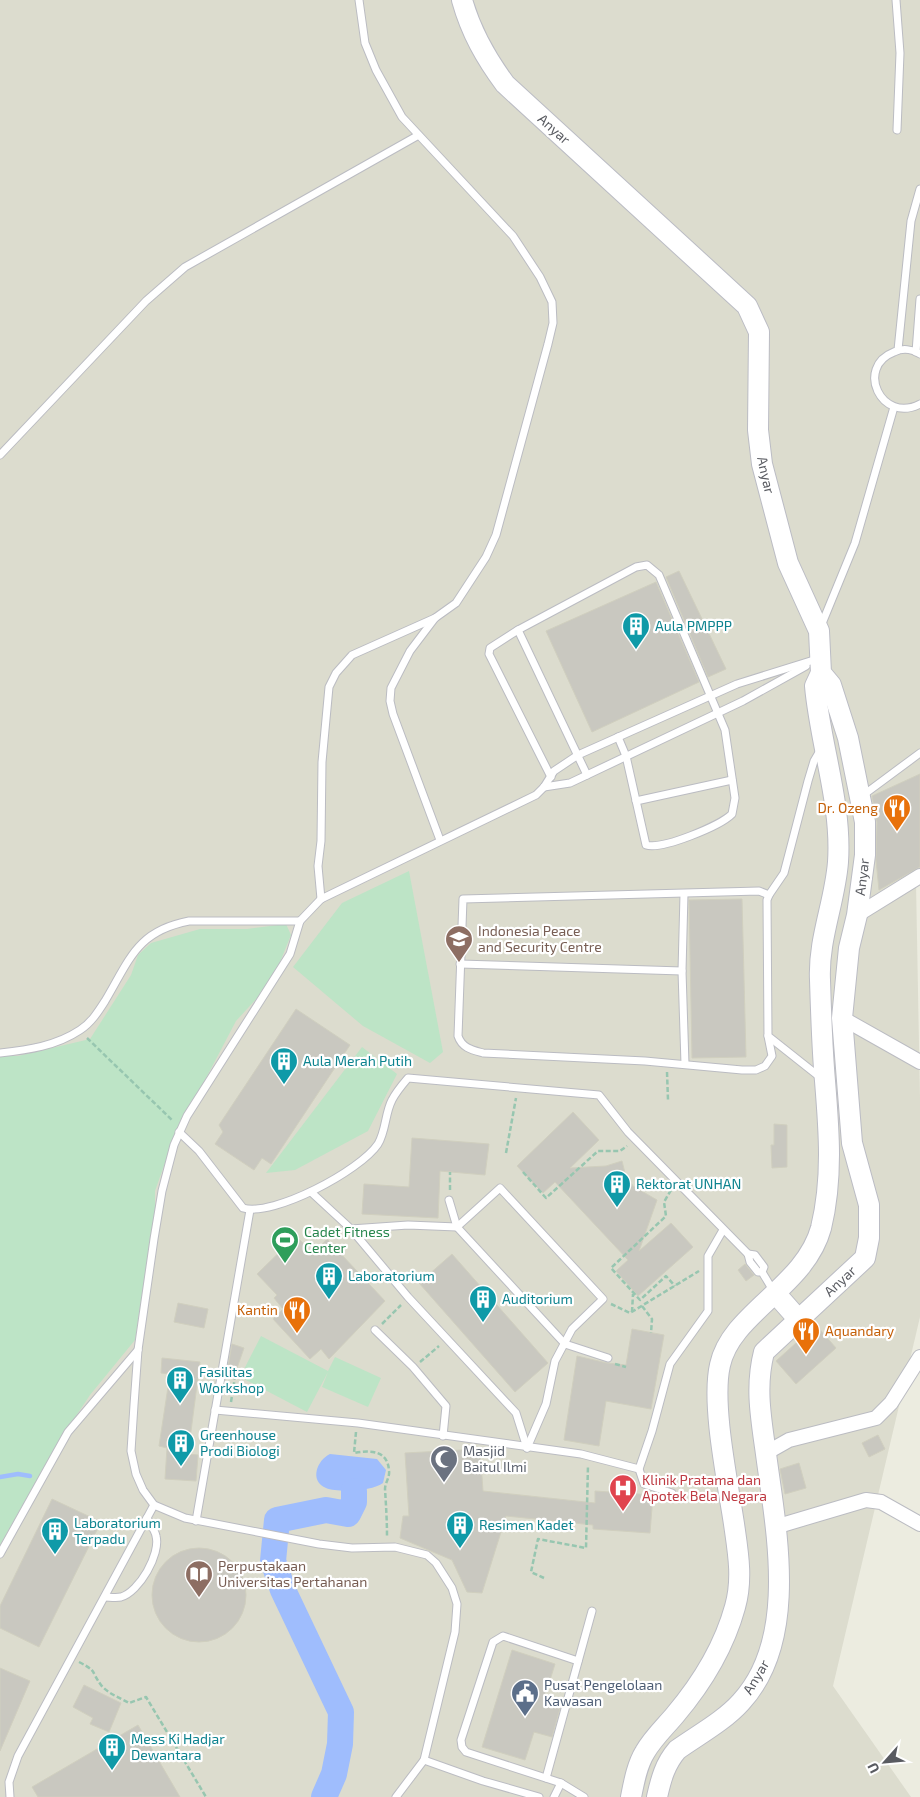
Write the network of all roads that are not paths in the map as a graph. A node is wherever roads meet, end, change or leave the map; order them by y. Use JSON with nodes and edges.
{"nodes":[{"id":1,"x":359,"y":0,"type":"edge"},
{"id":2,"x":462,"y":0,"type":"edge"},
{"id":3,"x":896,"y":0,"type":"edge"},
{"id":4,"x":896,"y":130,"type":"dead end"},
{"id":5,"x":418,"y":136,"type":"junction"},
{"id":6,"x":920,"y":189,"type":"edge"},
{"id":7,"x":920,"y":299,"type":"edge"},
{"id":8,"x":898,"y":350,"type":"junction"},
{"id":9,"x":918,"y":353,"type":"edge"},
{"id":10,"x":920,"y":404,"type":"edge"},
{"id":11,"x":894,"y":407,"type":"junction"},
{"id":12,"x":0,"y":455,"type":"edge"},
{"id":13,"x":435,"y":618,"type":"junction"},
{"id":14,"x":518,"y":630,"type":"junction"},
{"id":15,"x":819,"y":631,"type":"junction"},
{"id":16,"x":819,"y":672,"type":"junction"},
{"id":17,"x":711,"y":695,"type":"junction"},
{"id":18,"x":718,"y":712,"type":"junction"},
{"id":19,"x":618,"y":737,"type":"junction"},
{"id":20,"x":824,"y":744,"type":"junction"},
{"id":21,"x":920,"y":753,"type":"edge"},
{"id":22,"x":578,"y":755,"type":"junction"},
{"id":23,"x":626,"y":756,"type":"junction"},
{"id":24,"x":550,"y":775,"type":"junction"},
{"id":25,"x":588,"y":775,"type":"junction"},
{"id":26,"x":732,"y":780,"type":"junction"},
{"id":27,"x":556,"y":786,"type":"junction"},
{"id":28,"x":544,"y":787,"type":"junction"},
{"id":29,"x":862,"y":796,"type":"junction"},
{"id":30,"x":636,"y":801,"type":"junction"},
{"id":31,"x":440,"y":840,"type":"junction"},
{"id":32,"x":920,"y":876,"type":"edge"},
{"id":33,"x":684,"y":894,"type":"junction"},
{"id":34,"x":769,"y":895,"type":"junction"},
{"id":35,"x":320,"y":899,"type":"junction"},
{"id":36,"x":857,"y":915,"type":"junction"},
{"id":37,"x":300,"y":921,"type":"junction"},
{"id":38,"x":460,"y":964,"type":"junction"},
{"id":39,"x":682,"y":971,"type":"junction"},
{"id":40,"x":842,"y":1018,"type":"junction"},
{"id":41,"x":768,"y":1036,"type":"junction"},
{"id":42,"x":0,"y":1053,"type":"edge"},
{"id":43,"x":920,"y":1062,"type":"edge"},
{"id":44,"x":685,"y":1064,"type":"junction"},
{"id":45,"x":825,"y":1080,"type":"junction"},
{"id":46,"x":180,"y":1131,"type":"junction"},
{"id":47,"x":311,"y":1192,"type":"junction"},
{"id":48,"x":449,"y":1200,"type":"road end"},
{"id":49,"x":250,"y":1210,"type":"junction"},
{"id":50,"x":457,"y":1228,"type":"junction"},
{"id":51,"x":351,"y":1229,"type":"junction"},
{"id":52,"x":723,"y":1230,"type":"junction"},
{"id":53,"x":776,"y":1294,"type":"junction"},
{"id":54,"x":799,"y":1320,"type":"junction"},
{"id":55,"x":375,"y":1330,"type":"dead end"},
{"id":56,"x":565,"y":1344,"type":"junction"},
{"id":57,"x":138,"y":1350,"type":"junction"},
{"id":58,"x":920,"y":1357,"type":"edge"},
{"id":59,"x":608,"y":1358,"type":"dead end"},
{"id":60,"x":215,"y":1410,"type":"junction"},
{"id":61,"x":443,"y":1436,"type":"junction"},
{"id":62,"x":527,"y":1448,"type":"junction"},
{"id":63,"x":766,"y":1454,"type":"junction"},
{"id":64,"x":639,"y":1469,"type":"junction"},
{"id":65,"x":672,"y":1493,"type":"dead end"},
{"id":66,"x":154,"y":1505,"type":"junction"},
{"id":67,"x":147,"y":1518,"type":"junction"},
{"id":68,"x":196,"y":1520,"type":"junction"},
{"id":69,"x":920,"y":1524,"type":"edge"},
{"id":70,"x":775,"y":1527,"type":"junction"},
{"id":71,"x":0,"y":1554,"type":"edge"},
{"id":72,"x":105,"y":1597,"type":"junction"},
{"id":73,"x":592,"y":1611,"type":"dead end"},
{"id":74,"x":578,"y":1660,"type":"junction"},
{"id":75,"x":424,"y":1760,"type":"junction"},
{"id":76,"x":546,"y":1778,"type":"junction"},
{"id":77,"x":561,"y":1783,"type":"junction"},
{"id":78,"x":10,"y":1797,"type":"edge"},
{"id":79,"x":396,"y":1797,"type":"edge"},
{"id":80,"x":539,"y":1797,"type":"edge"},
{"id":81,"x":554,"y":1797,"type":"edge"},
{"id":82,"x":584,"y":1797,"type":"edge"},
{"id":83,"x":631,"y":1797,"type":"edge"},
{"id":84,"x":658,"y":1797,"type":"edge"}],
"edges":[{"from":1,"to":5,"type":"lane"},
{"from":2,"to":15,"type":"street","name":"Anyar"},
{"from":3,"to":4,"type":"lane"},
{"from":5,"to":12,"type":"lane"},
{"from":5,"to":13,"type":"lane"},
{"from":6,"to":8,"type":"lane"},
{"from":7,"to":9,"type":"lane"},
{"from":8,"to":9,"type":"lane"},
{"from":8,"to":11,"type":"lane"},
{"from":10,"to":11,"type":"lane"},
{"from":11,"to":15,"type":"lane"},
{"from":13,"to":31,"type":"lane"},
{"from":13,"to":35,"type":"lane"},
{"from":14,"to":17,"type":"lane"},
{"from":14,"to":22,"type":"lane"},
{"from":14,"to":24,"type":"lane"},
{"from":15,"to":16,"type":"street","name":"Anyar"},
{"from":16,"to":17,"type":"lane"},
{"from":16,"to":18,"type":"lane"},
{"from":16,"to":20,"type":"street","name":"Anyar"},
{"from":16,"to":29,"type":"street","name":"Anyar"},
{"from":17,"to":18,"type":"lane"},
{"from":17,"to":19,"type":"lane"},
{"from":18,"to":23,"type":"lane"},
{"from":18,"to":26,"type":"lane"},
{"from":19,"to":22,"type":"lane"},
{"from":19,"to":23,"type":"lane"},
{"from":20,"to":34,"type":"lane"},
{"from":20,"to":45,"type":"street","name":"Anyar"},
{"from":21,"to":29,"type":"lane"},
{"from":22,"to":24,"type":"lane"},
{"from":22,"to":25,"type":"lane"},
{"from":23,"to":25,"type":"lane"},
{"from":23,"to":30,"type":"lane"},
{"from":24,"to":27,"type":"lane"},
{"from":24,"to":28,"type":"lane"},
{"from":25,"to":27,"type":"lane"},
{"from":26,"to":30,"type":"lane"},
{"from":26,"to":30,"type":"lane"},
{"from":27,"to":28,"type":"lane"},
{"from":28,"to":31,"type":"lane"},
{"from":29,"to":36,"type":"street","name":"Anyar"},
{"from":31,"to":35,"type":"lane"},
{"from":32,"to":36,"type":"street"},
{"from":33,"to":34,"type":"lane"},
{"from":33,"to":38,"type":"lane"},
{"from":33,"to":39,"type":"lane"},
{"from":34,"to":41,"type":"lane"},
{"from":35,"to":37,"type":"lane"},
{"from":36,"to":40,"type":"street","name":"Anyar"},
{"from":37,"to":42,"type":"lane"},
{"from":37,"to":46,"type":"lane"},
{"from":38,"to":39,"type":"lane"},
{"from":38,"to":44,"type":"lane"},
{"from":39,"to":44,"type":"lane"},
{"from":40,"to":43,"type":"street"},
{"from":40,"to":54,"type":"street","name":"Anyar"},
{"from":41,"to":44,"type":"lane"},
{"from":41,"to":45,"type":"lane"},
{"from":45,"to":53,"type":"street","name":"Anyar"},
{"from":46,"to":49,"type":"lane"},
{"from":46,"to":57,"type":"lane"},
{"from":47,"to":49,"type":"lane"},
{"from":47,"to":51,"type":"lane"},
{"from":47,"to":52,"type":"lane"},
{"from":48,"to":50,"type":"lane"},
{"from":49,"to":60,"type":"lane"},
{"from":50,"to":51,"type":"lane"},
{"from":50,"to":56,"type":"lane"},
{"from":50,"to":56,"type":"lane"},
{"from":51,"to":62,"type":"lane"},
{"from":52,"to":53,"type":"lane"},
{"from":52,"to":64,"type":"lane"},
{"from":53,"to":54,"type":"street"},
{"from":53,"to":83,"type":"street","name":"Anyar"},
{"from":54,"to":63,"type":"street","name":"Anyar"},
{"from":55,"to":61,"type":"lane"},
{"from":56,"to":59,"type":"lane"},
{"from":56,"to":62,"type":"lane"},
{"from":57,"to":66,"type":"lane"},
{"from":57,"to":71,"type":"lane"},
{"from":58,"to":63,"type":"street"},
{"from":60,"to":61,"type":"lane"},
{"from":60,"to":68,"type":"lane"},
{"from":61,"to":62,"type":"lane"},
{"from":62,"to":64,"type":"lane"},
{"from":63,"to":70,"type":"street","name":"Anyar"},
{"from":64,"to":65,"type":"lane"},
{"from":66,"to":67,"type":"lane"},
{"from":66,"to":68,"type":"lane"},
{"from":67,"to":72,"type":"lane"},
{"from":67,"to":72,"type":"lane"},
{"from":68,"to":75,"type":"lane"},
{"from":69,"to":70,"type":"street"},
{"from":70,"to":84,"type":"street","name":"Anyar"},
{"from":72,"to":78,"type":"lane"},
{"from":73,"to":74,"type":"lane"},
{"from":74,"to":76,"type":"lane"},
{"from":74,"to":76,"type":"lane"},
{"from":75,"to":79,"type":"lane"},
{"from":75,"to":80,"type":"lane"},
{"from":76,"to":77,"type":"lane"},
{"from":77,"to":81,"type":"lane"},
{"from":77,"to":82,"type":"lane"}]}
